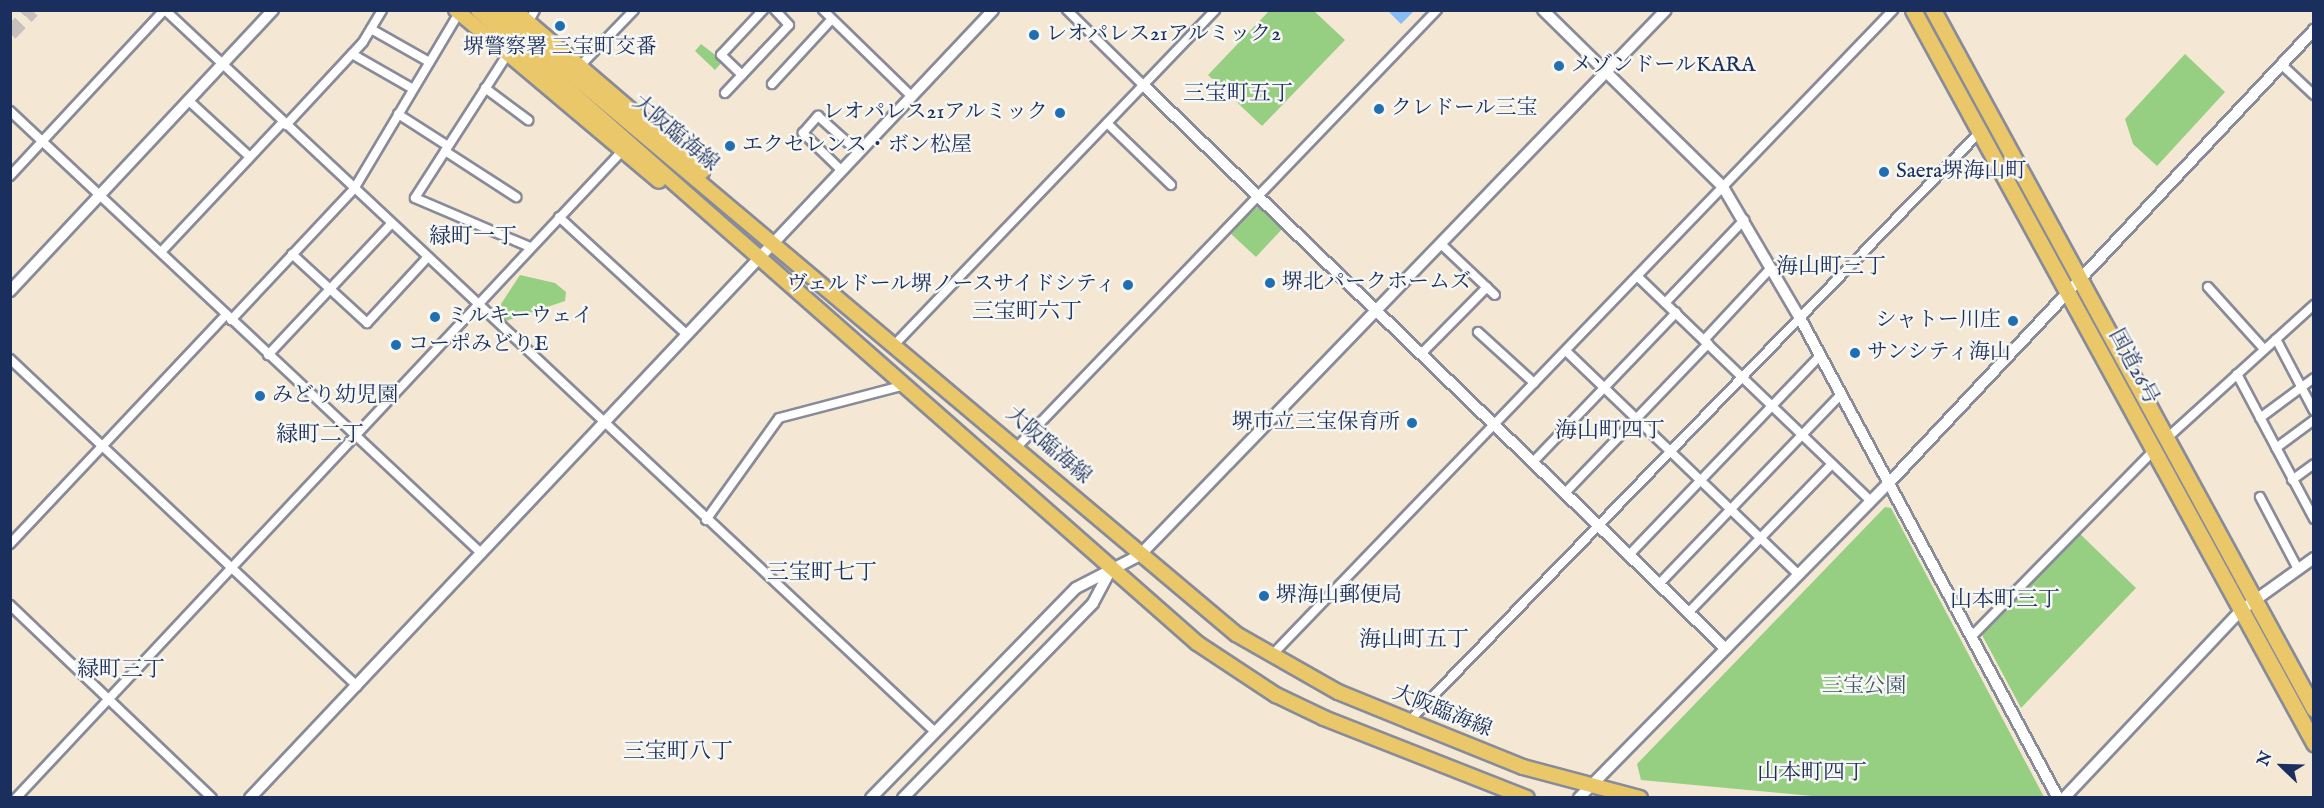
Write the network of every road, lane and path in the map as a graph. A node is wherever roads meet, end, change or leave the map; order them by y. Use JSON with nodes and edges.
{"nodes":[{"id":1,"x":165,"y":10,"type":"edge"},
{"id":2,"x":273,"y":10,"type":"edge"},
{"id":3,"x":382,"y":10,"type":"edge"},
{"id":4,"x":478,"y":10,"type":"edge"},
{"id":5,"x":495,"y":10,"type":"edge"},
{"id":6,"x":514,"y":10,"type":"edge"},
{"id":7,"x":634,"y":10,"type":"edge"},
{"id":8,"x":763,"y":10,"type":"edge"},
{"id":9,"x":775,"y":10,"type":"edge"},
{"id":10,"x":823,"y":10,"type":"edge"},
{"id":11,"x":993,"y":10,"type":"edge"},
{"id":12,"x":1067,"y":10,"type":"edge"},
{"id":13,"x":1215,"y":10,"type":"edge"},
{"id":14,"x":1544,"y":10,"type":"edge"},
{"id":15,"x":1666,"y":10,"type":"edge"},
{"id":16,"x":1893,"y":10,"type":"edge"},
{"id":17,"x":1913,"y":10,"type":"edge"},
{"id":18,"x":1933,"y":10,"type":"edge"},
{"id":19,"x":459,"y":11,"type":"edge"},
{"id":20,"x":1433,"y":12,"type":"edge"},
{"id":21,"x":832,"y":19,"type":"junction"},
{"id":22,"x":522,"y":25,"type":"edge"},
{"id":23,"x":371,"y":29,"type":"junction"},
{"id":24,"x":2313,"y":30,"type":"edge"},
{"id":25,"x":352,"y":54,"type":"junction"},
{"id":26,"x":507,"y":55,"type":"junction"},
{"id":27,"x":429,"y":62,"type":"junction"},
{"id":28,"x":222,"y":64,"type":"junction"},
{"id":29,"x":2281,"y":64,"type":"junction"},
{"id":30,"x":579,"y":67,"type":"junction"},
{"id":31,"x":1607,"y":71,"type":"junction"},
{"id":32,"x":742,"y":75,"type":"junction"},
{"id":33,"x":772,"y":84,"type":"dead end"},
{"id":34,"x":1143,"y":85,"type":"junction"},
{"id":35,"x":485,"y":88,"type":"junction"},
{"id":36,"x":413,"y":89,"type":"junction"},
{"id":37,"x":725,"y":93,"type":"dead end"},
{"id":38,"x":910,"y":95,"type":"junction"},
{"id":39,"x":2313,"y":95,"type":"edge"},
{"id":40,"x":188,"y":100,"type":"junction"},
{"id":41,"x":10,"y":111,"type":"edge"},
{"id":42,"x":398,"y":114,"type":"junction"},
{"id":43,"x":528,"y":120,"type":"dead end"},
{"id":44,"x":284,"y":123,"type":"junction"},
{"id":45,"x":1107,"y":123,"type":"junction"},
{"id":46,"x":1980,"y":132,"type":"junction"},
{"id":47,"x":43,"y":141,"type":"junction"},
{"id":48,"x":446,"y":148,"type":"junction"},
{"id":49,"x":622,"y":151,"type":"junction"},
{"id":50,"x":857,"y":151,"type":"junction"},
{"id":51,"x":250,"y":158,"type":"junction"},
{"id":52,"x":840,"y":169,"type":"junction"},
{"id":53,"x":10,"y":176,"type":"edge"},
{"id":54,"x":1171,"y":185,"type":"dead end"},
{"id":55,"x":1723,"y":187,"type":"junction"},
{"id":56,"x":354,"y":189,"type":"junction"},
{"id":57,"x":101,"y":195,"type":"junction"},
{"id":58,"x":516,"y":197,"type":"dead end"},
{"id":59,"x":1259,"y":197,"type":"junction"},
{"id":60,"x":559,"y":217,"type":"junction"},
{"id":61,"x":1744,"y":220,"type":"junction"},
{"id":62,"x":391,"y":224,"type":"junction"},
{"id":63,"x":771,"y":241,"type":"junction"},
{"id":64,"x":1441,"y":244,"type":"junction"},
{"id":65,"x":530,"y":247,"type":"junction"},
{"id":66,"x":160,"y":252,"type":"junction"},
{"id":67,"x":292,"y":254,"type":"junction"},
{"id":68,"x":427,"y":258,"type":"junction"},
{"id":69,"x":754,"y":258,"type":"junction"},
{"id":70,"x":1771,"y":268,"type":"junction"},
{"id":71,"x":1637,"y":276,"type":"junction"},
{"id":72,"x":2080,"y":279,"type":"junction"},
{"id":73,"x":2208,"y":286,"type":"dead end"},
{"id":74,"x":1487,"y":287,"type":"junction"},
{"id":75,"x":330,"y":289,"type":"junction"},
{"id":76,"x":10,"y":291,"type":"edge"},
{"id":77,"x":2070,"y":293,"type":"junction"},
{"id":78,"x":1495,"y":295,"type":"dead end"},
{"id":79,"x":1665,"y":303,"type":"junction"},
{"id":80,"x":476,"y":304,"type":"junction"},
{"id":81,"x":2313,"y":306,"type":"edge"},
{"id":82,"x":1377,"y":311,"type":"junction"},
{"id":83,"x":1676,"y":314,"type":"junction"},
{"id":84,"x":229,"y":317,"type":"junction"},
{"id":85,"x":1800,"y":318,"type":"junction"},
{"id":86,"x":1478,"y":332,"type":"dead end"},
{"id":87,"x":686,"y":333,"type":"junction"},
{"id":88,"x":2276,"y":339,"type":"junction"},
{"id":89,"x":1706,"y":342,"type":"junction"},
{"id":90,"x":896,"y":343,"type":"junction"},
{"id":91,"x":2264,"y":349,"type":"junction"},
{"id":92,"x":1566,"y":351,"type":"junction"},
{"id":93,"x":1421,"y":354,"type":"junction"},
{"id":94,"x":268,"y":355,"type":"junction"},
{"id":95,"x":1820,"y":357,"type":"junction"},
{"id":96,"x":10,"y":359,"type":"edge"},
{"id":97,"x":2237,"y":374,"type":"junction"},
{"id":98,"x":1743,"y":378,"type":"junction"},
{"id":99,"x":2313,"y":378,"type":"edge"},
{"id":100,"x":1534,"y":383,"type":"junction"},
{"id":101,"x":902,"y":386,"type":"junction"},
{"id":102,"x":1604,"y":387,"type":"junction"},
{"id":103,"x":2301,"y":388,"type":"junction"},
{"id":104,"x":1840,"y":395,"type":"junction"},
{"id":105,"x":1772,"y":406,"type":"junction"},
{"id":106,"x":2313,"y":411,"type":"edge"},
{"id":107,"x":2260,"y":418,"type":"junction"},
{"id":108,"x":1637,"y":419,"type":"junction"},
{"id":109,"x":2313,"y":420,"type":"edge"},
{"id":110,"x":604,"y":422,"type":"junction"},
{"id":111,"x":1494,"y":425,"type":"junction"},
{"id":112,"x":354,"y":435,"type":"junction"},
{"id":113,"x":1802,"y":435,"type":"junction"},
{"id":114,"x":2166,"y":439,"type":"junction"},
{"id":115,"x":102,"y":446,"type":"junction"},
{"id":116,"x":1017,"y":447,"type":"junction"},
{"id":117,"x":2276,"y":448,"type":"junction"},
{"id":118,"x":1670,"y":451,"type":"junction"},
{"id":119,"x":2153,"y":451,"type":"junction"},
{"id":120,"x":1533,"y":462,"type":"junction"},
{"id":121,"x":1832,"y":464,"type":"junction"},
{"id":122,"x":2313,"y":464,"type":"edge"},
{"id":123,"x":1701,"y":480,"type":"junction"},
{"id":124,"x":2292,"y":480,"type":"junction"},
{"id":125,"x":1888,"y":484,"type":"junction"},
{"id":126,"x":1564,"y":493,"type":"junction"},
{"id":127,"x":2260,"y":497,"type":"dead end"},
{"id":128,"x":1871,"y":501,"type":"junction"},
{"id":129,"x":2311,"y":508,"type":"edge"},
{"id":130,"x":1731,"y":509,"type":"junction"},
{"id":131,"x":2313,"y":519,"type":"edge"},
{"id":132,"x":706,"y":520,"type":"junction"},
{"id":133,"x":1598,"y":525,"type":"junction"},
{"id":134,"x":1761,"y":538,"type":"junction"},
{"id":135,"x":10,"y":544,"type":"edge"},
{"id":136,"x":480,"y":552,"type":"junction"},
{"id":137,"x":1140,"y":555,"type":"junction"},
{"id":138,"x":1629,"y":555,"type":"junction"},
{"id":139,"x":2313,"y":558,"type":"edge"},
{"id":140,"x":231,"y":568,"type":"junction"},
{"id":141,"x":1111,"y":569,"type":"junction"},
{"id":142,"x":2298,"y":569,"type":"junction"},
{"id":143,"x":1799,"y":575,"type":"junction"},
{"id":144,"x":1659,"y":584,"type":"junction"},
{"id":145,"x":2254,"y":600,"type":"junction"},
{"id":146,"x":10,"y":605,"type":"edge"},
{"id":147,"x":2241,"y":611,"type":"junction"},
{"id":148,"x":1688,"y":613,"type":"junction"},
{"id":149,"x":1972,"y":636,"type":"junction"},
{"id":150,"x":1726,"y":649,"type":"junction"},
{"id":151,"x":1271,"y":657,"type":"junction"},
{"id":152,"x":357,"y":686,"type":"junction"},
{"id":153,"x":108,"y":698,"type":"junction"},
{"id":154,"x":2313,"y":709,"type":"edge"},
{"id":155,"x":1409,"y":721,"type":"junction"},
{"id":156,"x":934,"y":731,"type":"junction"},
{"id":157,"x":2313,"y":743,"type":"edge"},
{"id":158,"x":1590,"y":786,"type":"junction"},
{"id":159,"x":16,"y":798,"type":"edge"},
{"id":160,"x":212,"y":798,"type":"edge"},
{"id":161,"x":250,"y":798,"type":"edge"},
{"id":162,"x":871,"y":798,"type":"edge"},
{"id":163,"x":903,"y":798,"type":"edge"},
{"id":164,"x":1527,"y":798,"type":"edge"},
{"id":165,"x":1579,"y":798,"type":"edge"},
{"id":166,"x":1640,"y":798,"type":"edge"},
{"id":167,"x":2058,"y":798,"type":"edge"},
{"id":168,"x":2064,"y":798,"type":"edge"}],
"edges":[{"from":1,"to":28,"type":"street"},
{"from":1,"to":47,"type":"street"},
{"from":2,"to":28,"type":"street"},
{"from":3,"to":23,"type":"street"},
{"from":4,"to":22,"type":"main road","name":"大阪臨海線"},
{"from":5,"to":22,"type":"main road","name":"大阪臨海線"},
{"from":6,"to":22,"type":"main road"},
{"from":7,"to":30,"type":"street"},
{"from":8,"to":32,"type":"street"},
{"from":9,"to":32,"type":"street"},
{"from":10,"to":21,"type":"street"},
{"from":11,"to":38,"type":"street"},
{"from":12,"to":34,"type":"street"},
{"from":13,"to":34,"type":"street"},
{"from":14,"to":31,"type":"street"},
{"from":15,"to":31,"type":"street"},
{"from":16,"to":55,"type":"street"},
{"from":17,"to":46,"type":"highway","name":"国道26号"},
{"from":18,"to":72,"type":"highway","name":"国道26号"},
{"from":19,"to":26,"type":"main road"},
{"from":19,"to":27,"type":"street"},
{"from":20,"to":59,"type":"street"},
{"from":21,"to":33,"type":"street"},
{"from":21,"to":38,"type":"street"},
{"from":22,"to":30,"type":"main road"},
{"from":22,"to":63,"type":"main road","name":"大阪臨海線"},
{"from":22,"to":69,"type":"main road","name":"大阪臨海線"},
{"from":23,"to":25,"type":"street"},
{"from":23,"to":27,"type":"street"},
{"from":24,"to":29,"type":"street"},
{"from":25,"to":36,"type":"street"},
{"from":25,"to":44,"type":"street"},
{"from":26,"to":35,"type":"street"},
{"from":26,"to":49,"type":"main road"},
{"from":27,"to":36,"type":"street"},
{"from":28,"to":40,"type":"street"},
{"from":28,"to":44,"type":"street"},
{"from":29,"to":39,"type":"street"},
{"from":29,"to":72,"type":"street"},
{"from":30,"to":63,"type":"main road"},
{"from":31,"to":55,"type":"street"},
{"from":31,"to":64,"type":"street"},
{"from":32,"to":37,"type":"street"},
{"from":34,"to":45,"type":"street"},
{"from":34,"to":59,"type":"street"},
{"from":35,"to":43,"type":"street"},
{"from":35,"to":48,"type":"street"},
{"from":36,"to":42,"type":"street"},
{"from":38,"to":50,"type":"street"},
{"from":40,"to":51,"type":"street"},
{"from":40,"to":57,"type":"street"},
{"from":41,"to":47,"type":"street"},
{"from":42,"to":48,"type":"street"},
{"from":42,"to":56,"type":"street"},
{"from":44,"to":51,"type":"street"},
{"from":44,"to":56,"type":"street"},
{"from":45,"to":54,"type":"street"},
{"from":45,"to":90,"type":"street"},
{"from":46,"to":77,"type":"highway","name":"国道26号"},
{"from":46,"to":85,"type":"street"},
{"from":47,"to":53,"type":"street"},
{"from":47,"to":57,"type":"street"},
{"from":48,"to":58,"type":"street"},
{"from":48,"to":65,"type":"street"},
{"from":49,"to":60,"type":"street"},
{"from":49,"to":69,"type":"main road"},
{"from":50,"to":52,"type":"street"},
{"from":50,"to":52,"type":"street"},
{"from":51,"to":66,"type":"street"},
{"from":52,"to":63,"type":"street"},
{"from":55,"to":61,"type":"street"},
{"from":55,"to":71,"type":"street"},
{"from":56,"to":62,"type":"street"},
{"from":56,"to":67,"type":"street"},
{"from":57,"to":66,"type":"street"},
{"from":57,"to":76,"type":"street"},
{"from":59,"to":82,"type":"street"},
{"from":59,"to":116,"type":"street"},
{"from":60,"to":65,"type":"street"},
{"from":60,"to":87,"type":"street"},
{"from":61,"to":70,"type":"street"},
{"from":61,"to":79,"type":"street"},
{"from":62,"to":68,"type":"street"},
{"from":62,"to":75,"type":"street"},
{"from":63,"to":69,"type":"street"},
{"from":63,"to":90,"type":"main road","name":"大阪臨海線"},
{"from":64,"to":74,"type":"street"},
{"from":64,"to":82,"type":"street"},
{"from":65,"to":80,"type":"street"},
{"from":66,"to":84,"type":"street"},
{"from":67,"to":75,"type":"street"},
{"from":67,"to":84,"type":"street"},
{"from":68,"to":75,"type":"street"},
{"from":68,"to":80,"type":"street"},
{"from":69,"to":87,"type":"street"},
{"from":69,"to":101,"type":"main road","name":"大阪臨海線"},
{"from":70,"to":85,"type":"street"},
{"from":70,"to":89,"type":"street"},
{"from":71,"to":79,"type":"street"},
{"from":71,"to":92,"type":"street"},
{"from":72,"to":77,"type":"street"},
{"from":72,"to":114,"type":"highway","name":"国道26号"},
{"from":73,"to":91,"type":"street"},
{"from":74,"to":78,"type":"street"},
{"from":74,"to":93,"type":"street"},
{"from":75,"to":94,"type":"street"},
{"from":77,"to":119,"type":"highway","name":"国道26号"},
{"from":77,"to":125,"type":"street"},
{"from":79,"to":83,"type":"street"},
{"from":80,"to":110,"type":"street"},
{"from":80,"to":112,"type":"street"},
{"from":81,"to":88,"type":"street"},
{"from":82,"to":93,"type":"street"},
{"from":82,"to":137,"type":"street"},
{"from":83,"to":89,"type":"street"},
{"from":83,"to":102,"type":"street"},
{"from":84,"to":94,"type":"street"},
{"from":84,"to":115,"type":"street"},
{"from":85,"to":95,"type":"street"},
{"from":85,"to":98,"type":"street"},
{"from":86,"to":100,"type":"street"},
{"from":87,"to":110,"type":"street"},
{"from":88,"to":91,"type":"street"},
{"from":88,"to":103,"type":"street"},
{"from":89,"to":98,"type":"street"},
{"from":89,"to":108,"type":"street"},
{"from":90,"to":116,"type":"main road","name":"大阪臨海線"},
{"from":91,"to":97,"type":"street"},
{"from":92,"to":100,"type":"street"},
{"from":92,"to":102,"type":"street"},
{"from":93,"to":111,"type":"street"},
{"from":94,"to":112,"type":"street"},
{"from":95,"to":104,"type":"street"},
{"from":95,"to":105,"type":"street"},
{"from":96,"to":115,"type":"street"},
{"from":97,"to":107,"type":"street"},
{"from":97,"to":114,"type":"street"},
{"from":98,"to":105,"type":"street"},
{"from":98,"to":118,"type":"street"},
{"from":99,"to":103,"type":"street"},
{"from":100,"to":111,"type":"street"},
{"from":101,"to":132,"type":"street"},
{"from":101,"to":141,"type":"main road","name":"大阪臨海線"},
{"from":102,"to":108,"type":"street"},
{"from":102,"to":120,"type":"street"},
{"from":103,"to":106,"type":"street"},
{"from":103,"to":107,"type":"street"},
{"from":104,"to":113,"type":"street"},
{"from":104,"to":125,"type":"street"},
{"from":105,"to":113,"type":"street"},
{"from":105,"to":123,"type":"street"},
{"from":107,"to":117,"type":"street"},
{"from":108,"to":118,"type":"street"},
{"from":108,"to":126,"type":"street"},
{"from":109,"to":117,"type":"street"},
{"from":110,"to":132,"type":"street"},
{"from":110,"to":136,"type":"street"},
{"from":111,"to":120,"type":"street"},
{"from":111,"to":151,"type":"street"},
{"from":112,"to":136,"type":"street"},
{"from":112,"to":140,"type":"street"},
{"from":113,"to":121,"type":"street"},
{"from":113,"to":130,"type":"street"},
{"from":114,"to":145,"type":"highway","name":"国道26号"},
{"from":115,"to":135,"type":"street"},
{"from":115,"to":140,"type":"street"},
{"from":116,"to":137,"type":"main road","name":"大阪臨海線"},
{"from":117,"to":124,"type":"street"},
{"from":118,"to":123,"type":"street"},
{"from":118,"to":133,"type":"street"},
{"from":119,"to":147,"type":"highway","name":"国道26号"},
{"from":119,"to":149,"type":"street"},
{"from":120,"to":126,"type":"street"},
{"from":121,"to":128,"type":"street"},
{"from":121,"to":134,"type":"street"},
{"from":122,"to":124,"type":"street"},
{"from":123,"to":130,"type":"street"},
{"from":123,"to":138,"type":"street"},
{"from":124,"to":129,"type":"street"},
{"from":125,"to":128,"type":"street"},
{"from":125,"to":149,"type":"street"},
{"from":126,"to":133,"type":"street"},
{"from":127,"to":142,"type":"street"},
{"from":128,"to":143,"type":"street"},
{"from":129,"to":131,"type":"street"},
{"from":130,"to":134,"type":"street"},
{"from":130,"to":144,"type":"street"},
{"from":132,"to":156,"type":"street"},
{"from":133,"to":138,"type":"street"},
{"from":133,"to":155,"type":"street"},
{"from":134,"to":143,"type":"street"},
{"from":134,"to":148,"type":"street"},
{"from":136,"to":152,"type":"street"},
{"from":137,"to":141,"type":"street"},
{"from":137,"to":151,"type":"main road","name":"大阪臨海線"},
{"from":138,"to":144,"type":"street"},
{"from":139,"to":142,"type":"street"},
{"from":140,"to":152,"type":"street"},
{"from":140,"to":153,"type":"street"},
{"from":141,"to":156,"type":"street"},
{"from":141,"to":163,"type":"street"},
{"from":141,"to":164,"type":"main road","name":"大阪臨海線"},
{"from":142,"to":145,"type":"street"},
{"from":143,"to":150,"type":"street"},
{"from":144,"to":148,"type":"street"},
{"from":145,"to":147,"type":"street"},
{"from":145,"to":154,"type":"highway","name":"国道26号"},
{"from":146,"to":153,"type":"street"},
{"from":147,"to":157,"type":"highway","name":"国道26号"},
{"from":147,"to":168,"type":"street"},
{"from":148,"to":150,"type":"street"},
{"from":149,"to":167,"type":"street"},
{"from":150,"to":158,"type":"street"},
{"from":151,"to":155,"type":"main road","name":"大阪臨海線"},
{"from":152,"to":161,"type":"street"},
{"from":153,"to":159,"type":"street"},
{"from":153,"to":160,"type":"street"},
{"from":155,"to":158,"type":"main road","name":"大阪臨海線"},
{"from":156,"to":162,"type":"street"},
{"from":158,"to":165,"type":"street"},
{"from":158,"to":166,"type":"main road","name":"大阪臨海線"}]}
